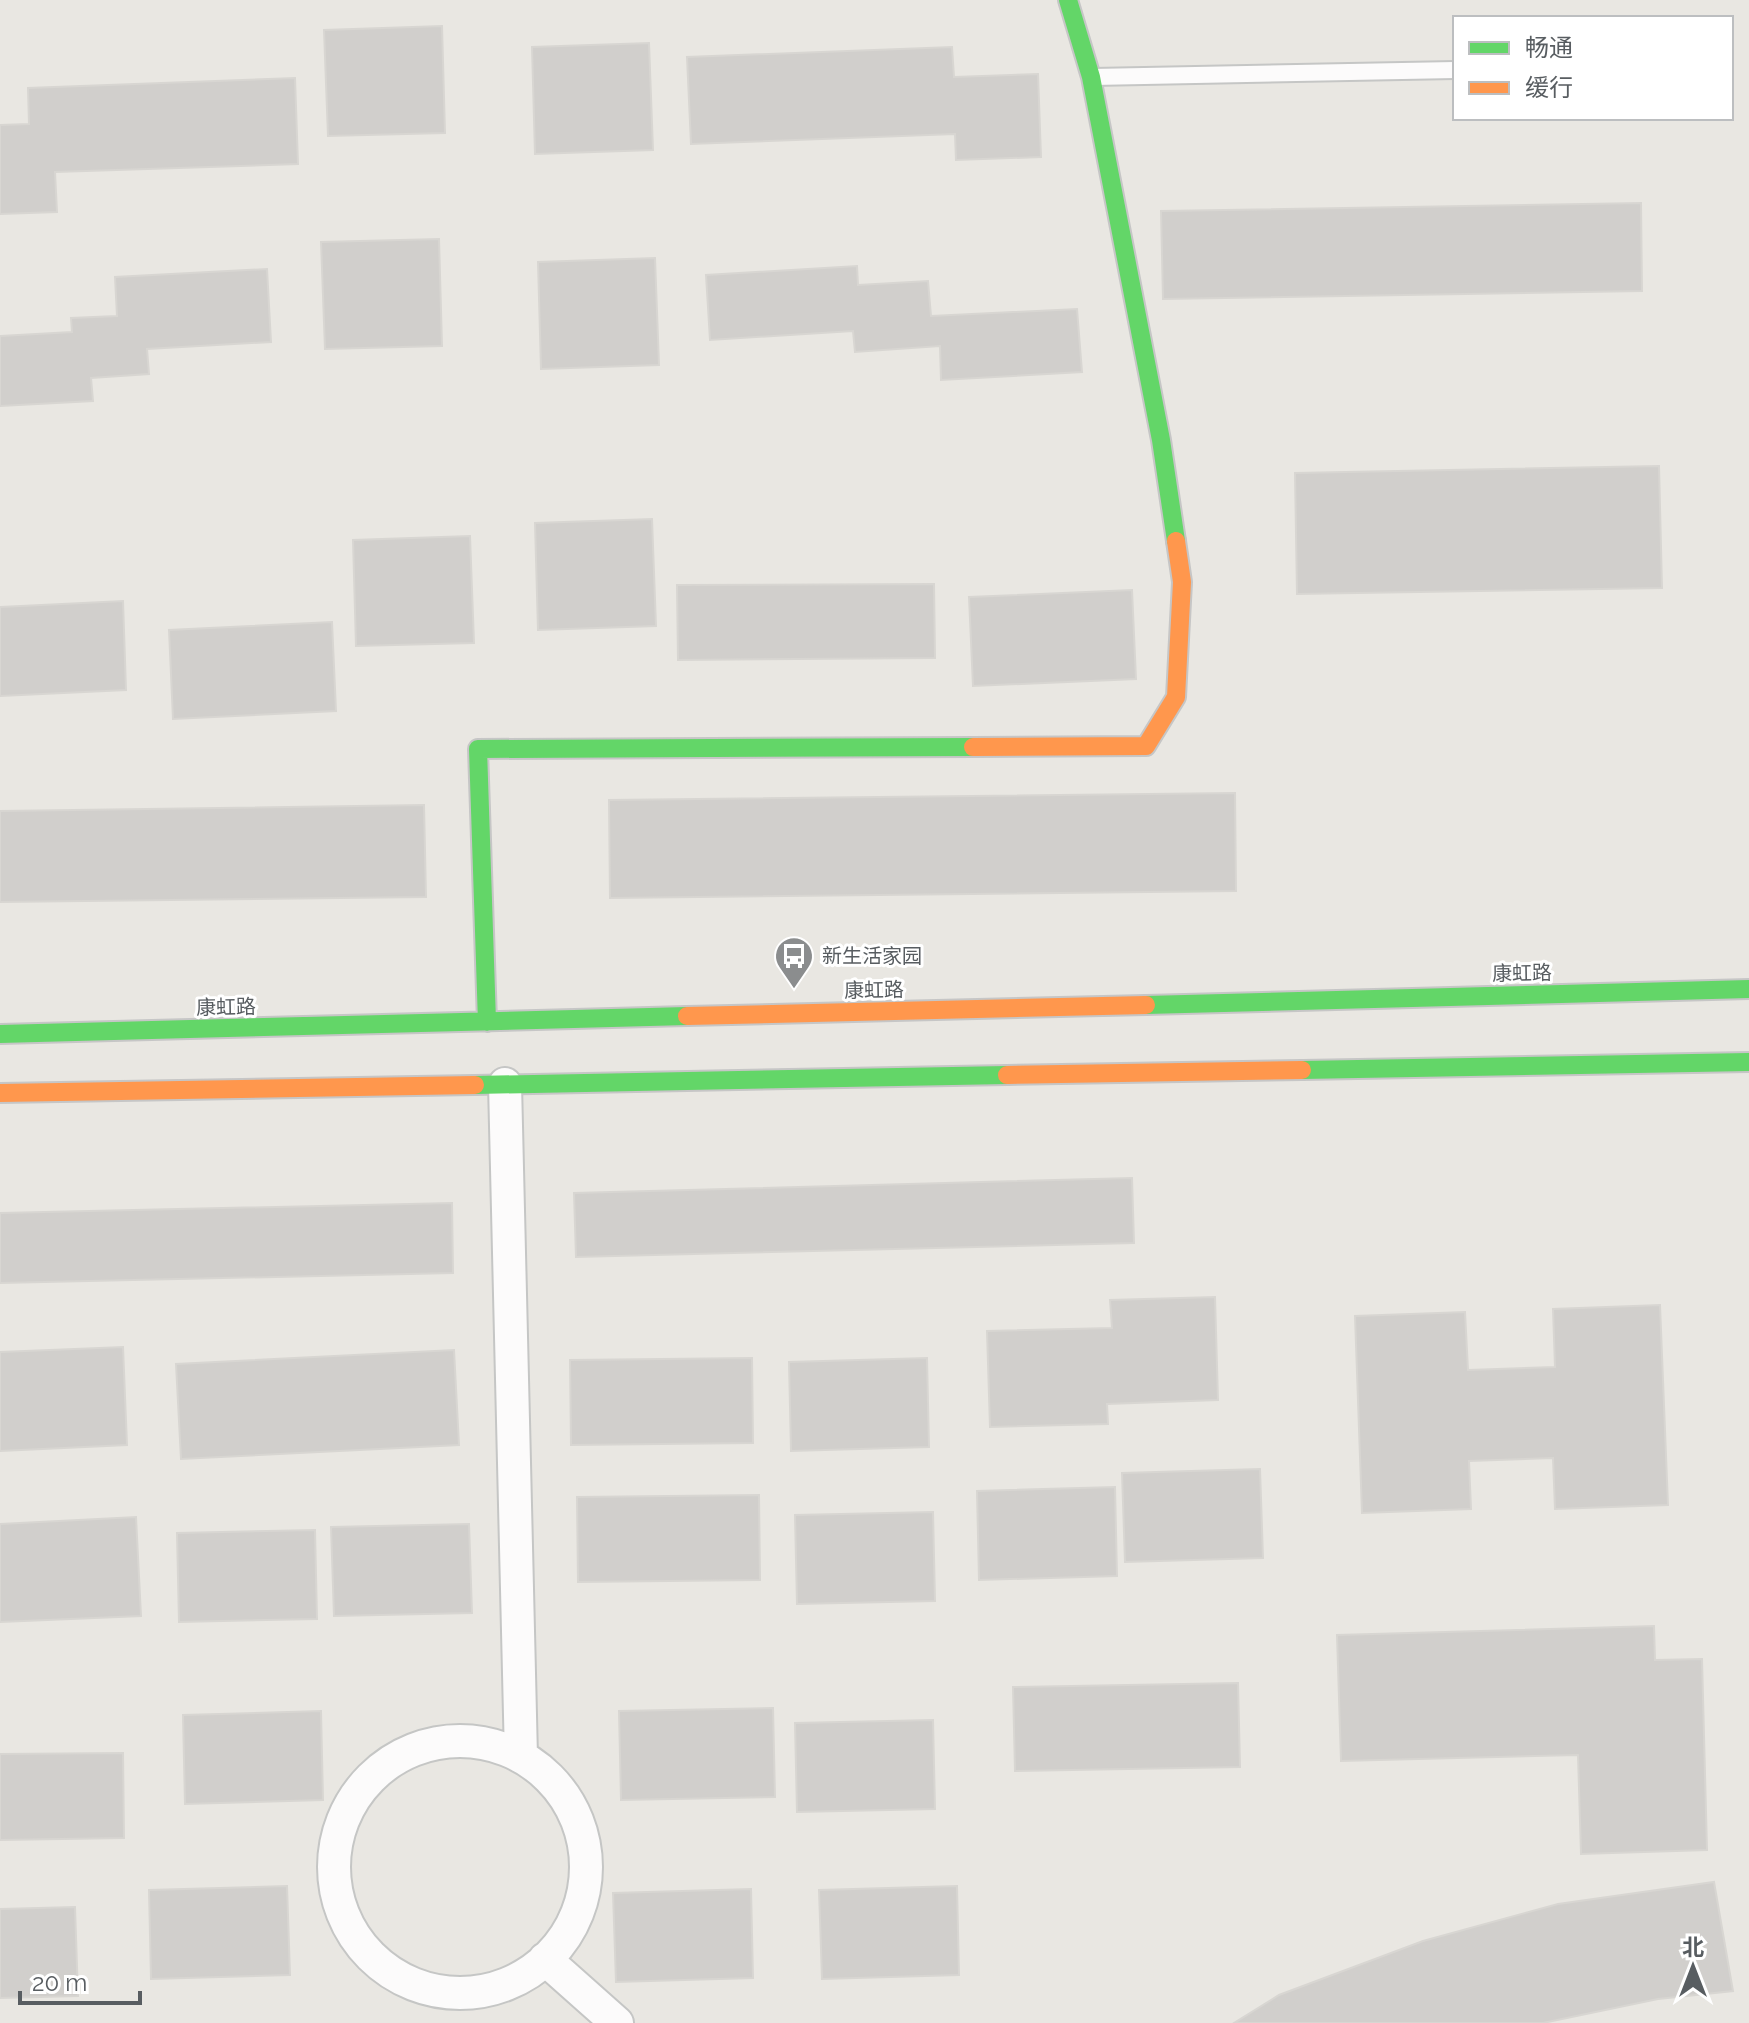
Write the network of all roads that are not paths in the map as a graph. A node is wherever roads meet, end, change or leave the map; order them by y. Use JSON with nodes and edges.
{"nodes":[{"id":1,"x":1068,"y":0,"type":"edge"},
{"id":2,"x":1453,"y":70,"type":"edge"},
{"id":3,"x":1091,"y":77,"type":"junction"},
{"id":4,"x":1749,"y":989,"type":"edge"},
{"id":5,"x":487,"y":1022,"type":"junction"},
{"id":6,"x":0,"y":1034,"type":"edge"},
{"id":7,"x":1749,"y":1062,"type":"edge"},
{"id":8,"x":505,"y":1084,"type":"junction"},
{"id":9,"x":0,"y":1093,"type":"edge"},
{"id":10,"x":521,"y":1757,"type":"junction"},
{"id":11,"x":545,"y":1959,"type":"junction"},
{"id":12,"x":617,"y":2023,"type":"edge"}],
"edges":[{"from":1,"to":3,"type":"main road"},
{"from":2,"to":3,"type":"lane"},
{"from":3,"to":5,"type":"main road"},
{"from":4,"to":5,"type":"main road","name":"康虹路"},
{"from":5,"to":6,"type":"main road","name":"康虹路"},
{"from":7,"to":8,"type":"main road"},
{"from":8,"to":9,"type":"main road"},
{"from":8,"to":10,"type":"street"},
{"from":10,"to":11,"type":"street"},
{"from":10,"to":11,"type":"street"},
{"from":11,"to":12,"type":"street"}]}
